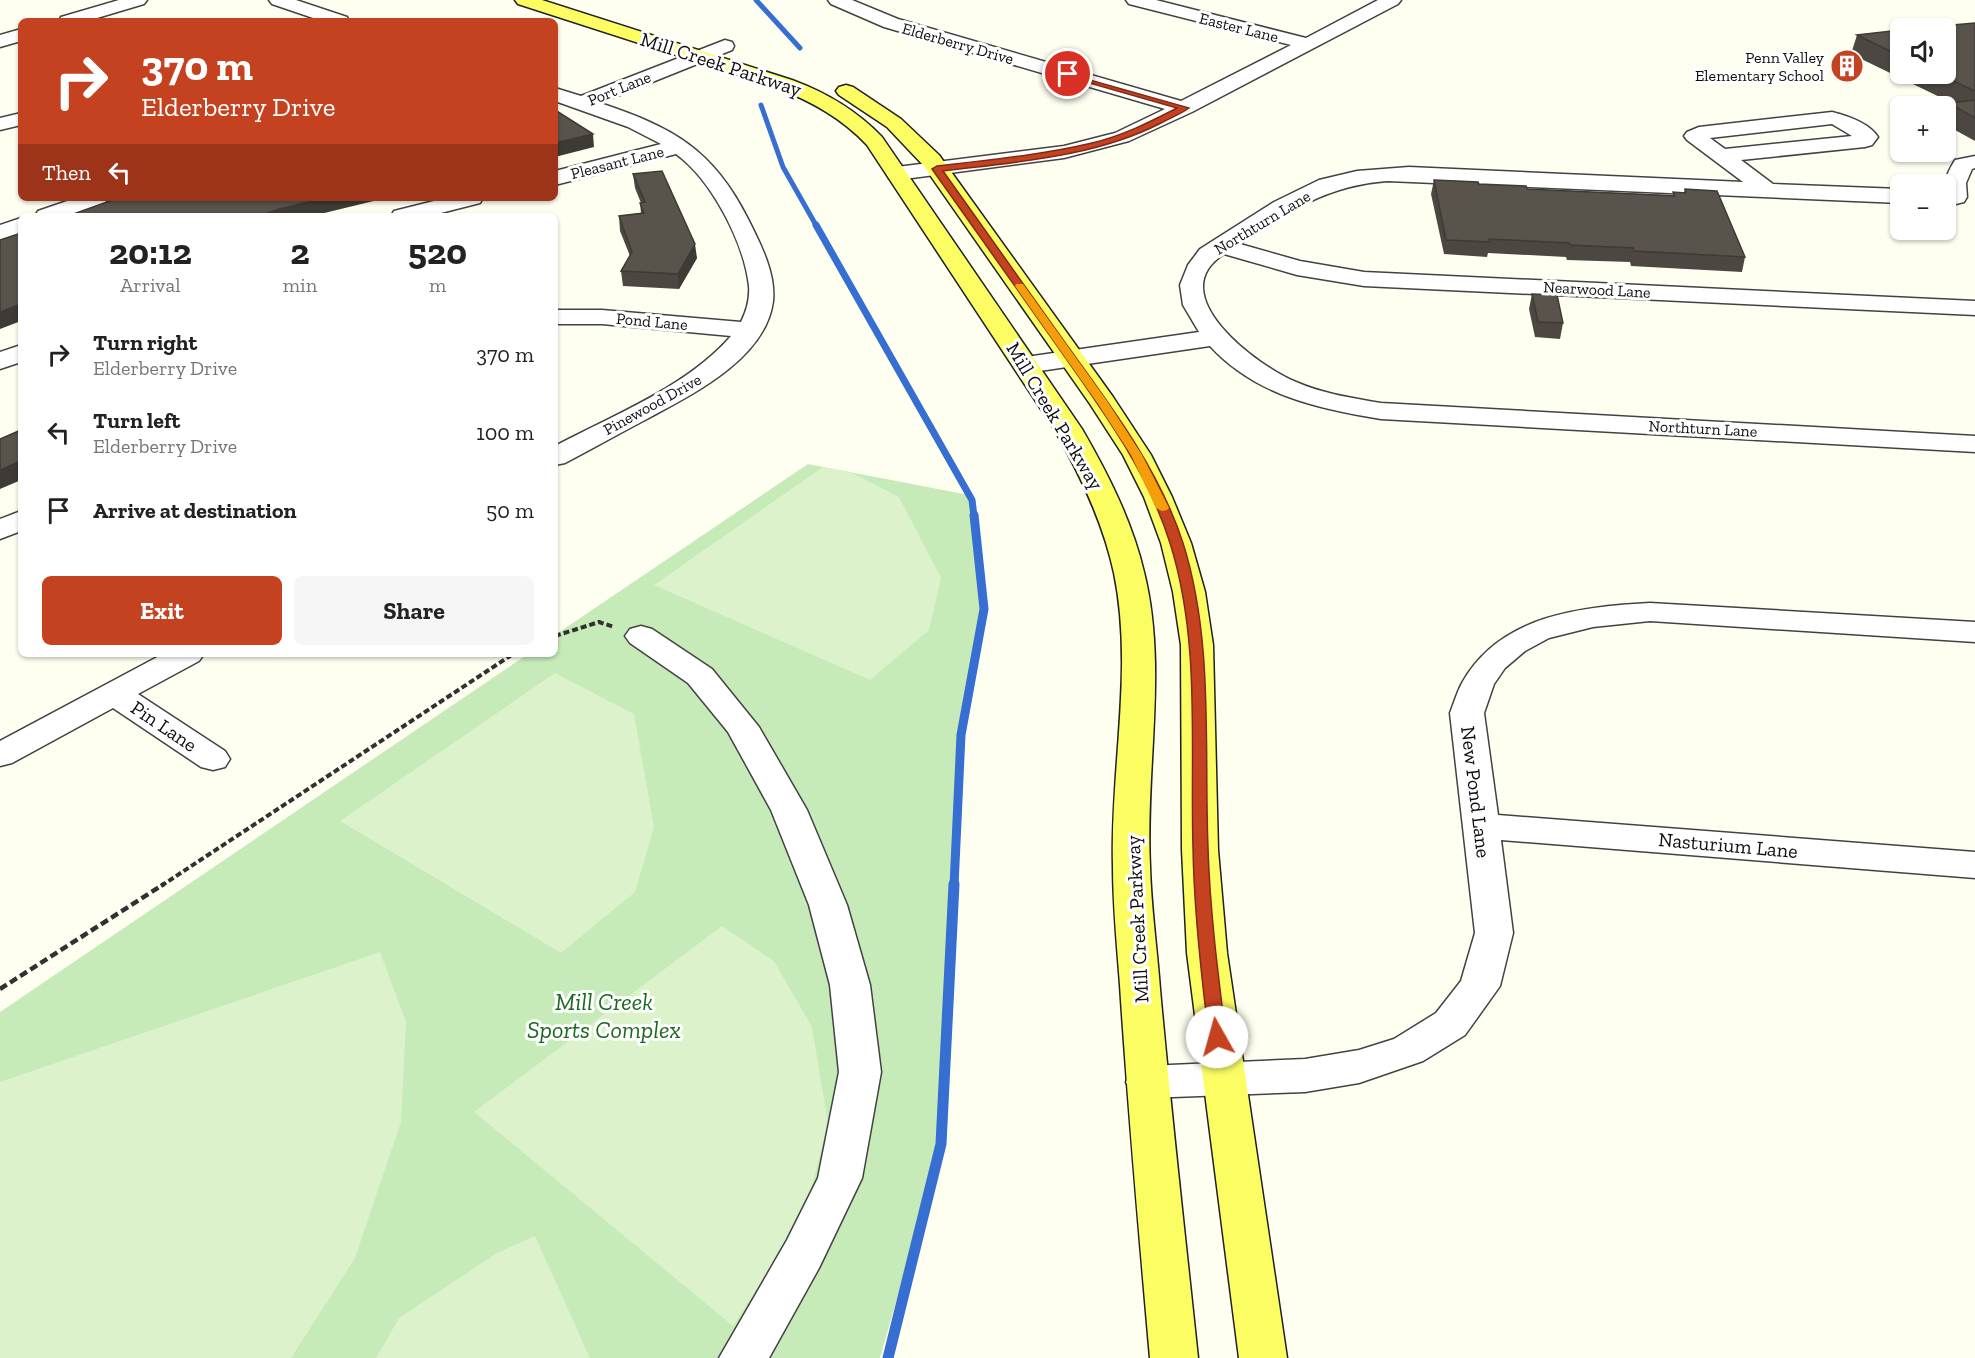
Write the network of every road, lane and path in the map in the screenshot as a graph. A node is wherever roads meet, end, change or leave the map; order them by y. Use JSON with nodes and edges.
{"nodes":[{"id":1,"x":138,"y":0,"type":"edge"},
{"id":2,"x":278,"y":0,"type":"edge"},
{"id":3,"x":524,"y":0,"type":"edge"},
{"id":4,"x":577,"y":0,"type":"edge"},
{"id":5,"x":837,"y":0,"type":"edge"},
{"id":6,"x":1136,"y":0,"type":"edge"},
{"id":7,"x":1392,"y":0,"type":"edge"},
{"id":8,"x":78,"y":18,"type":"edge"},
{"id":9,"x":328,"y":18,"type":"edge"},
{"id":10,"x":18,"y":36,"type":"edge"},
{"id":11,"x":0,"y":41,"type":"edge"},
{"id":12,"x":1308,"y":44,"type":"junction"},
{"id":13,"x":712,"y":51,"type":"junction"},
{"id":14,"x":558,"y":95,"type":"edge"},
{"id":15,"x":581,"y":103,"type":"junction"},
{"id":16,"x":1185,"y":108,"type":"junction"},
{"id":17,"x":18,"y":120,"type":"edge"},
{"id":18,"x":0,"y":124,"type":"edge"},
{"id":19,"x":680,"y":146,"type":"junction"},
{"id":20,"x":1722,"y":156,"type":"junction"},
{"id":21,"x":1975,"y":162,"type":"edge"},
{"id":22,"x":937,"y":169,"type":"junction"},
{"id":23,"x":897,"y":173,"type":"junction"},
{"id":24,"x":558,"y":177,"type":"edge"},
{"id":25,"x":1767,"y":190,"type":"junction"},
{"id":26,"x":1890,"y":196,"type":"edge"},
{"id":27,"x":1959,"y":197,"type":"edge"},
{"id":28,"x":88,"y":201,"type":"edge"},
{"id":29,"x":460,"y":201,"type":"edge"},
{"id":30,"x":54,"y":213,"type":"edge"},
{"id":31,"x":414,"y":213,"type":"edge"},
{"id":32,"x":18,"y":226,"type":"edge"},
{"id":33,"x":0,"y":232,"type":"edge"},
{"id":34,"x":1222,"y":246,"type":"junction"},
{"id":35,"x":1975,"y":308,"type":"edge"},
{"id":36,"x":558,"y":317,"type":"edge"},
{"id":37,"x":750,"y":330,"type":"junction"},
{"id":38,"x":1216,"y":337,"type":"junction"},
{"id":39,"x":18,"y":354,"type":"edge"},
{"id":40,"x":1071,"y":358,"type":"junction"},
{"id":41,"x":0,"y":362,"type":"edge"},
{"id":42,"x":1026,"y":365,"type":"junction"},
{"id":43,"x":1975,"y":444,"type":"edge"},
{"id":44,"x":558,"y":455,"type":"edge"},
{"id":45,"x":18,"y":521,"type":"edge"},
{"id":46,"x":0,"y":530,"type":"edge"},
{"id":47,"x":1975,"y":632,"type":"edge"},
{"id":48,"x":558,"y":635,"type":"edge"},
{"id":49,"x":641,"y":636,"type":"joint"},
{"id":50,"x":183,"y":657,"type":"edge"},
{"id":51,"x":508,"y":657,"type":"edge"},
{"id":52,"x":115,"y":694,"type":"junction"},
{"id":53,"x":0,"y":755,"type":"edge"},
{"id":54,"x":213,"y":759,"type":"dead end"},
{"id":55,"x":1480,"y":826,"type":"junction"},
{"id":56,"x":1975,"y":865,"type":"edge"},
{"id":57,"x":0,"y":989,"type":"edge"},
{"id":58,"x":1222,"y":1079,"type":"junction"},
{"id":59,"x":1147,"y":1082,"type":"junction"},
{"id":60,"x":743,"y":1358,"type":"edge"},
{"id":61,"x":1174,"y":1358,"type":"edge"},
{"id":62,"x":1263,"y":1358,"type":"edge"}],
"edges":[{"from":1,"to":8,"type":"street"},
{"from":2,"to":9,"type":"street"},
{"from":3,"to":13,"type":"main road","name":"Mill Creek Parkway"},
{"from":4,"to":13,"type":"main road","name":"Mill Creek Parkway"},
{"from":5,"to":16,"type":"street","name":"Elderberry Drive"},
{"from":6,"to":12,"type":"street","name":"Easter Lane"},
{"from":7,"to":12,"type":"street"},
{"from":10,"to":11,"type":"street"},
{"from":12,"to":16,"type":"street"},
{"from":13,"to":15,"type":"street","name":"Port Lane"},
{"from":13,"to":22,"type":"main road","name":"Mill Creek Parkway"},
{"from":13,"to":23,"type":"main road","name":"Mill Creek Parkway"},
{"from":14,"to":15,"type":"street","name":"Pinewood Drive"},
{"from":15,"to":19,"type":"street","name":"Pinewood Drive"},
{"from":16,"to":22,"type":"street"},
{"from":17,"to":18,"type":"street"},
{"from":19,"to":24,"type":"street","name":"Pleasant Lane"},
{"from":19,"to":37,"type":"street","name":"Pinewood Drive"},
{"from":20,"to":20,"type":"street"},
{"from":20,"to":25,"type":"street"},
{"from":21,"to":27,"type":"street"},
{"from":22,"to":23,"type":"street"},
{"from":22,"to":40,"type":"main road","name":"Mill Creek Parkway"},
{"from":23,"to":42,"type":"main road","name":"Mill Creek Parkway"},
{"from":25,"to":26,"type":"street","name":"Northturn Lane"},
{"from":25,"to":34,"type":"street","name":"Northturn Lane"},
{"from":28,"to":30,"type":"street"},
{"from":29,"to":31,"type":"street"},
{"from":32,"to":33,"type":"street"},
{"from":34,"to":35,"type":"street","name":"Nearwood Lane"},
{"from":34,"to":38,"type":"street","name":"Northturn Lane"},
{"from":36,"to":37,"type":"street","name":"Pond Lane"},
{"from":37,"to":44,"type":"street","name":"Pinewood Drive"},
{"from":38,"to":40,"type":"street"},
{"from":38,"to":43,"type":"street","name":"Northturn Lane"},
{"from":39,"to":41,"type":"street"},
{"from":40,"to":42,"type":"street"},
{"from":40,"to":58,"type":"main road","name":"Mill Creek Parkway"},
{"from":42,"to":59,"type":"main road","name":"Mill Creek Parkway"},
{"from":45,"to":46,"type":"street"},
{"from":47,"to":55,"type":"street","name":"New Pond Lane"},
{"from":48,"to":49,"type":"path"},
{"from":49,"to":60,"type":"street"},
{"from":50,"to":52,"type":"street"},
{"from":51,"to":57,"type":"path"},
{"from":52,"to":53,"type":"street"},
{"from":52,"to":54,"type":"street","name":"Pin Lane"},
{"from":55,"to":56,"type":"street","name":"Nasturium Lane"},
{"from":55,"to":58,"type":"street","name":"New Pond Lane"},
{"from":58,"to":59,"type":"street","name":"New Pond Lane"},
{"from":58,"to":62,"type":"main road","name":"Mill Creek Parkway"},
{"from":59,"to":61,"type":"main road","name":"Mill Creek Parkway"}]}
